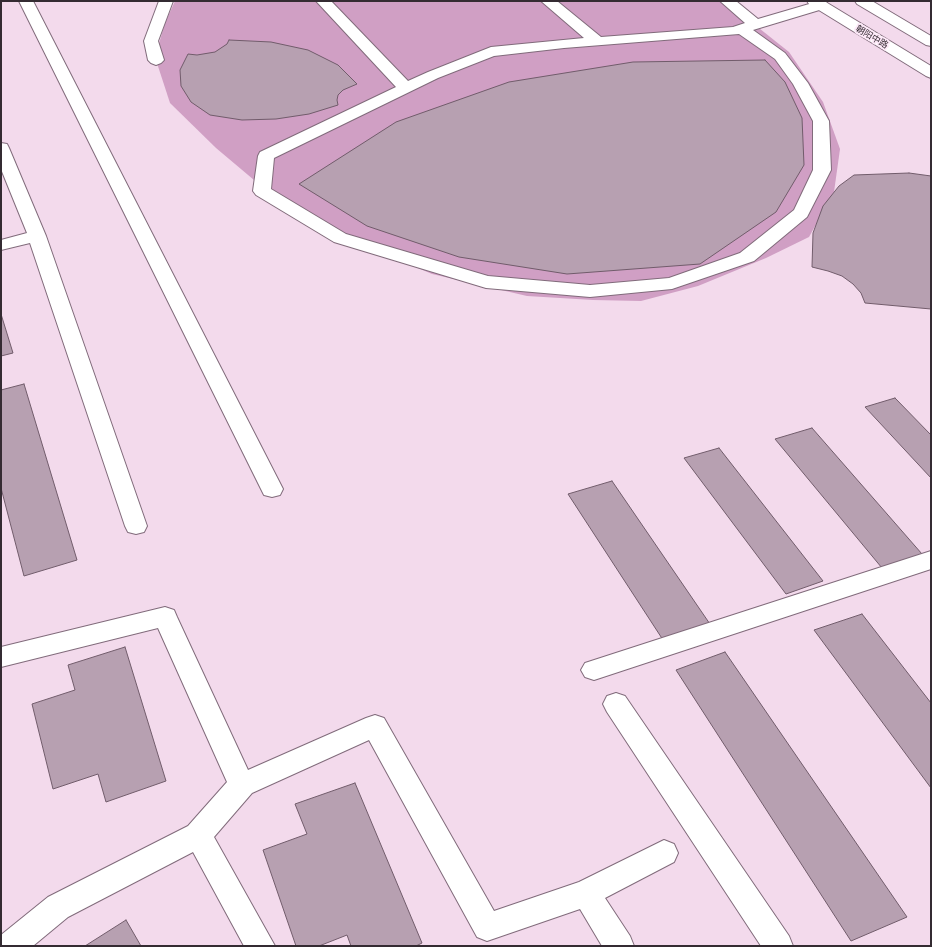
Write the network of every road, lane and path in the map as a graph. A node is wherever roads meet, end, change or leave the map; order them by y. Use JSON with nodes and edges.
{"nodes":[{"id":1,"x":26,"y":1,"type":"edge"},
{"id":2,"x":166,"y":1,"type":"edge"},
{"id":3,"x":323,"y":1,"type":"edge"},
{"id":4,"x":548,"y":1,"type":"edge"},
{"id":5,"x":727,"y":1,"type":"edge"},
{"id":6,"x":862,"y":1,"type":"edge"},
{"id":7,"x":817,"y":3,"type":"edge"},
{"id":8,"x":749,"y":27,"type":"junction"},
{"id":9,"x":597,"y":41,"type":"junction"},
{"id":10,"x":931,"y":42,"type":"edge"},
{"id":11,"x":156,"y":60,"type":"dead end"},
{"id":12,"x":931,"y":73,"type":"edge"},
{"id":13,"x":406,"y":88,"type":"junction"},
{"id":14,"x":1,"y":148,"type":"edge"},
{"id":15,"x":37,"y":236,"type":"junction"},
{"id":16,"x":1,"y":245,"type":"edge"},
{"id":17,"x":272,"y":489,"type":"dead end"},
{"id":18,"x":136,"y":526,"type":"dead end"},
{"id":19,"x":931,"y":560,"type":"edge"},
{"id":20,"x":1,"y":657,"type":"edge"},
{"id":21,"x":594,"y":670,"type":"dead end"},
{"id":22,"x":616,"y":704,"type":"dead end"},
{"id":23,"x":242,"y":785,"type":"junction"},
{"id":24,"x":198,"y":835,"type":"junction"},
{"id":25,"x":664,"y":853,"type":"dead end"},
{"id":26,"x":586,"y":893,"type":"junction"},
{"id":27,"x":10,"y":946,"type":"edge"},
{"id":28,"x":260,"y":946,"type":"edge"},
{"id":29,"x":619,"y":946,"type":"edge"},
{"id":30,"x":778,"y":946,"type":"edge"}],
"edges":[{"from":1,"to":17,"type":"street"},
{"from":2,"to":11,"type":"street"},
{"from":3,"to":13,"type":"street"},
{"from":4,"to":9,"type":"street"},
{"from":5,"to":8,"type":"street"},
{"from":6,"to":10,"type":"street"},
{"from":7,"to":8,"type":"street"},
{"from":7,"to":12,"type":"street","name":"朝阳中路"},
{"from":8,"to":9,"type":"street"},
{"from":8,"to":13,"type":"street"},
{"from":9,"to":13,"type":"street"},
{"from":14,"to":15,"type":"street"},
{"from":15,"to":16,"type":"street"},
{"from":15,"to":18,"type":"street"},
{"from":19,"to":21,"type":"street"},
{"from":20,"to":23,"type":"street"},
{"from":22,"to":30,"type":"street"},
{"from":23,"to":24,"type":"street"},
{"from":23,"to":26,"type":"street"},
{"from":24,"to":27,"type":"street"},
{"from":24,"to":28,"type":"street"},
{"from":25,"to":26,"type":"street"},
{"from":26,"to":29,"type":"street"}]}
